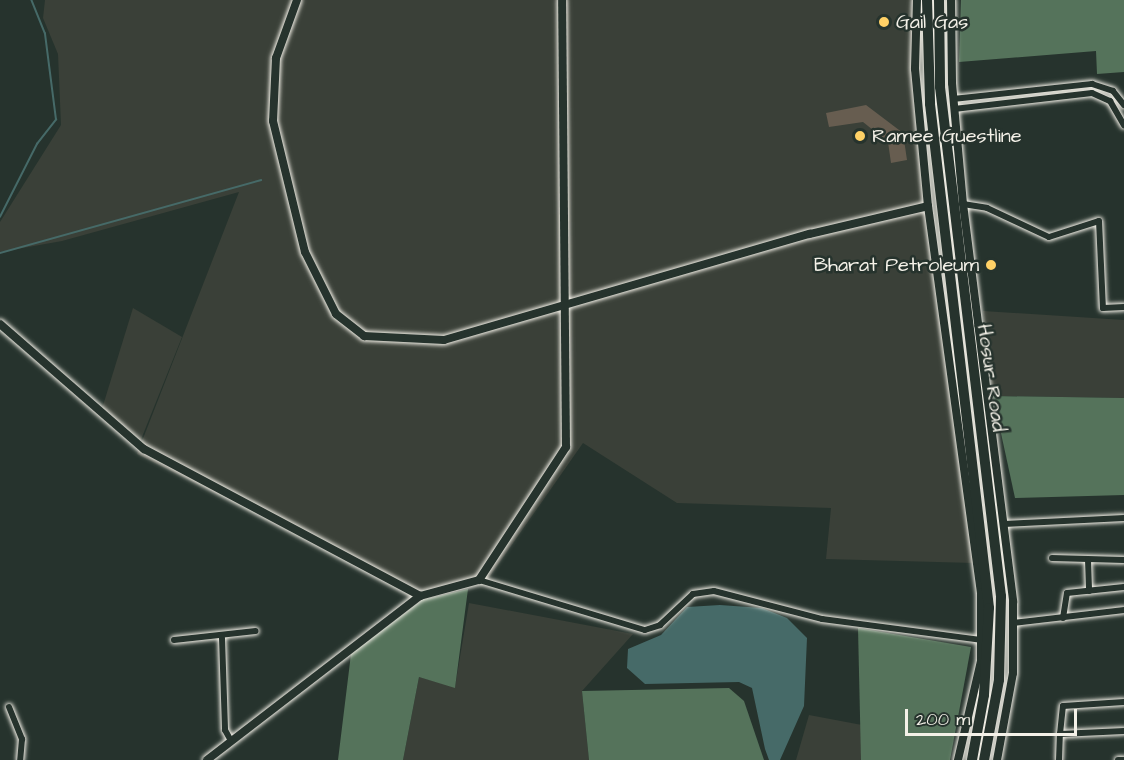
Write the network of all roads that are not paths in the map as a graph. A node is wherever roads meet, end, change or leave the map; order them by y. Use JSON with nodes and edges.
{"nodes":[{"id":1,"x":297,"y":0,"type":"edge"},
{"id":2,"x":562,"y":0,"type":"edge"},
{"id":3,"x":917,"y":0,"type":"edge"},
{"id":4,"x":927,"y":0,"type":"edge"},
{"id":5,"x":939,"y":0,"type":"edge"},
{"id":6,"x":951,"y":0,"type":"edge"},
{"id":7,"x":953,"y":99,"type":"junction"},
{"id":8,"x":1124,"y":105,"type":"edge"},
{"id":9,"x":954,"y":109,"type":"junction"},
{"id":10,"x":1124,"y":125,"type":"edge"},
{"id":11,"x":963,"y":204,"type":"junction"},
{"id":12,"x":928,"y":207,"type":"junction"},
{"id":13,"x":563,"y":306,"type":"junction"},
{"id":14,"x":1124,"y":307,"type":"edge"},
{"id":15,"x":0,"y":324,"type":"edge"},
{"id":16,"x":1124,"y":518,"type":"edge"},
{"id":17,"x":1004,"y":524,"type":"junction"},
{"id":18,"x":981,"y":556,"type":"junction"},
{"id":19,"x":1052,"y":558,"type":"dead end"},
{"id":20,"x":1088,"y":560,"type":"junction"},
{"id":21,"x":1124,"y":560,"type":"edge"},
{"id":22,"x":479,"y":580,"type":"junction"},
{"id":23,"x":1124,"y":587,"type":"edge"},
{"id":24,"x":1089,"y":591,"type":"junction"},
{"id":25,"x":420,"y":596,"type":"junction"},
{"id":26,"x":1124,"y":610,"type":"edge"},
{"id":27,"x":1063,"y":618,"type":"junction"},
{"id":28,"x":1013,"y":623,"type":"junction"},
{"id":29,"x":256,"y":631,"type":"dead end"},
{"id":30,"x":222,"y":638,"type":"junction"},
{"id":31,"x":174,"y":640,"type":"dead end"},
{"id":32,"x":981,"y":640,"type":"junction"},
{"id":33,"x":1124,"y":702,"type":"edge"},
{"id":34,"x":9,"y":708,"type":"dead end"},
{"id":35,"x":1124,"y":731,"type":"edge"},
{"id":36,"x":1060,"y":734,"type":"junction"},
{"id":37,"x":231,"y":741,"type":"junction"},
{"id":38,"x":20,"y":760,"type":"edge"},
{"id":39,"x":207,"y":760,"type":"edge"},
{"id":40,"x":958,"y":760,"type":"edge"},
{"id":41,"x":972,"y":760,"type":"edge"},
{"id":42,"x":984,"y":760,"type":"edge"},
{"id":43,"x":997,"y":760,"type":"edge"},
{"id":44,"x":1059,"y":760,"type":"edge"},
{"id":45,"x":1118,"y":760,"type":"edge"},
{"id":46,"x":1124,"y":760,"type":"edge"}],
"edges":[{"from":1,"to":13,"type":"street"},
{"from":2,"to":13,"type":"street"},
{"from":3,"to":12,"type":"street"},
{"from":4,"to":18,"type":"highway","name":"Hosur Road"},
{"from":5,"to":42,"type":"highway","name":"Hosur Road"},
{"from":6,"to":7,"type":"street"},
{"from":7,"to":8,"type":"street"},
{"from":7,"to":9,"type":"street"},
{"from":9,"to":10,"type":"street"},
{"from":9,"to":11,"type":"street"},
{"from":11,"to":14,"type":"street"},
{"from":11,"to":17,"type":"street"},
{"from":12,"to":13,"type":"street"},
{"from":12,"to":18,"type":"street"},
{"from":13,"to":22,"type":"street"},
{"from":15,"to":25,"type":"street"},
{"from":16,"to":17,"type":"street"},
{"from":17,"to":28,"type":"street"},
{"from":18,"to":32,"type":"street"},
{"from":18,"to":41,"type":"highway","name":"Hosur Road"},
{"from":19,"to":20,"type":"street"},
{"from":20,"to":21,"type":"street"},
{"from":20,"to":24,"type":"street"},
{"from":22,"to":25,"type":"street"},
{"from":22,"to":32,"type":"street"},
{"from":23,"to":24,"type":"street"},
{"from":24,"to":27,"type":"street"},
{"from":25,"to":37,"type":"street"},
{"from":26,"to":27,"type":"street"},
{"from":27,"to":28,"type":"street"},
{"from":28,"to":43,"type":"street"},
{"from":29,"to":30,"type":"street"},
{"from":30,"to":31,"type":"street"},
{"from":30,"to":37,"type":"street"},
{"from":32,"to":40,"type":"street"},
{"from":33,"to":36,"type":"street"},
{"from":34,"to":38,"type":"street"},
{"from":35,"to":36,"type":"street"},
{"from":36,"to":44,"type":"street"},
{"from":37,"to":39,"type":"street"},
{"from":45,"to":46,"type":"street"}]}
